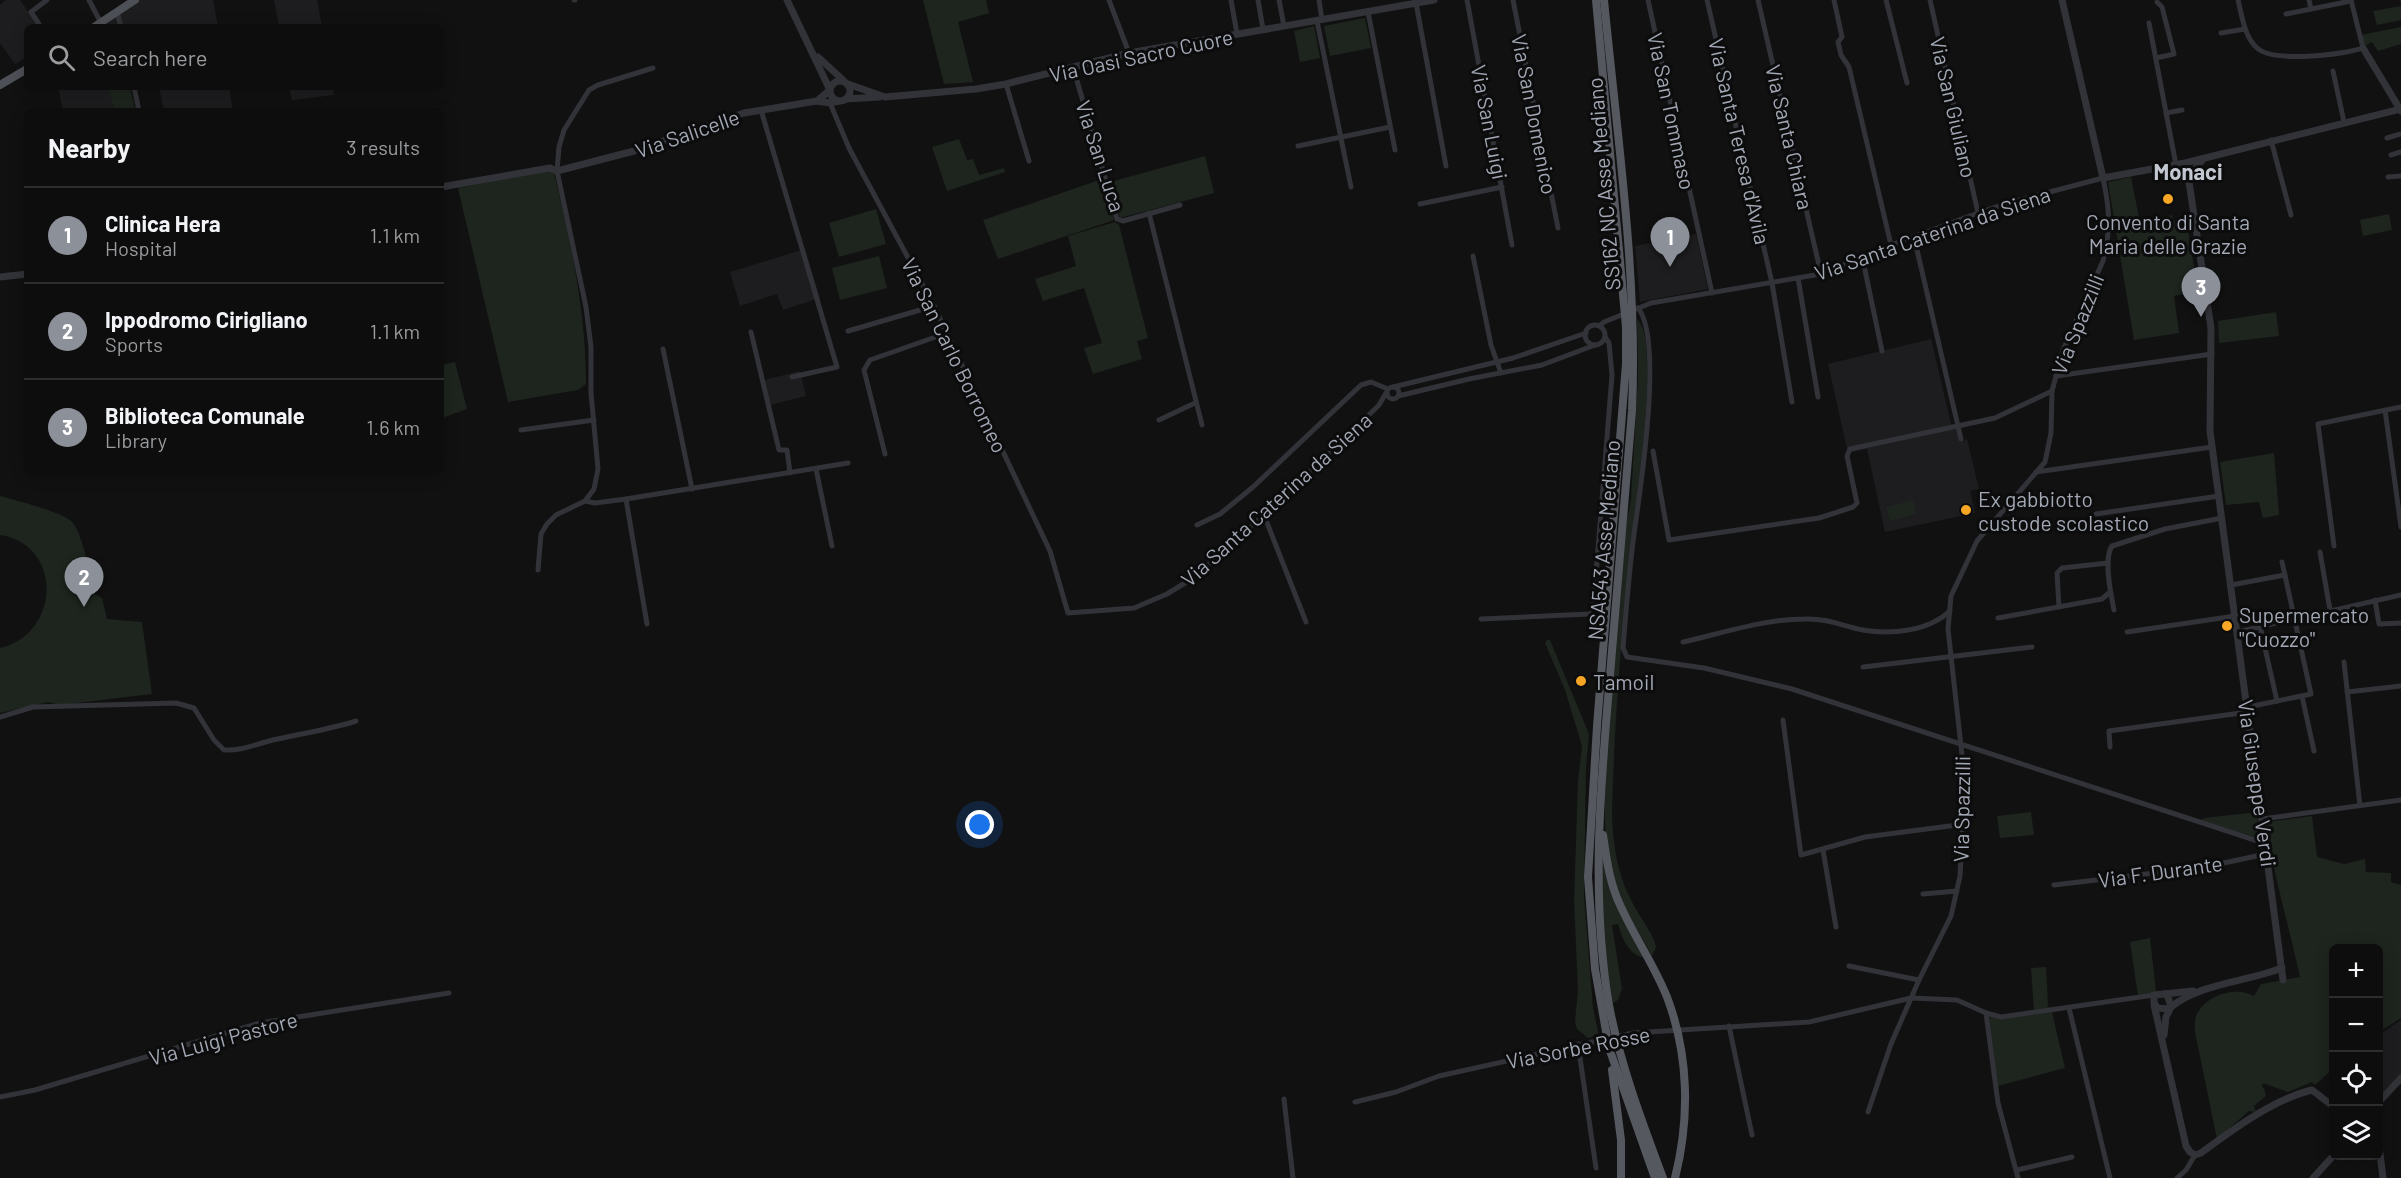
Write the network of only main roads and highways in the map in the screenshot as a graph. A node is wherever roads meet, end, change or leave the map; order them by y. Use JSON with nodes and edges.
{"nodes":[{"id":1,"x":135,"y":0,"type":"edge"},
{"id":2,"x":1596,"y":0,"type":"edge"},
{"id":3,"x":1604,"y":0,"type":"edge"},
{"id":4,"x":99,"y":24,"type":"edge"},
{"id":5,"x":24,"y":71,"type":"edge"},
{"id":6,"x":0,"y":85,"type":"edge"},
{"id":7,"x":1630,"y":364,"type":"junction"},
{"id":8,"x":1596,"y":726,"type":"joint"},
{"id":9,"x":1599,"y":806,"type":"junction"},
{"id":10,"x":1599,"y":969,"type":"junction"},
{"id":11,"x":1609,"y":1048,"type":"junction"},
{"id":12,"x":1621,"y":1178,"type":"edge"},
{"id":13,"x":1655,"y":1178,"type":"edge"},
{"id":14,"x":1663,"y":1178,"type":"edge"},
{"id":15,"x":1675,"y":1178,"type":"edge"}],
"edges":[{"from":1,"to":4,"type":"main road"},
{"from":2,"to":7,"type":"highway","name":"NSA543 Asse Mediano"},
{"from":3,"to":7,"type":"highway","name":"SS162 NC Asse Mediano"},
{"from":5,"to":6,"type":"main road"},
{"from":7,"to":8,"type":"highway","name":"SS162 NC Asse Mediano"},
{"from":7,"to":9,"type":"highway","name":"NSA543 Asse Mediano"},
{"from":8,"to":10,"type":"highway","name":"NSA543 Asse Mediano"},
{"from":9,"to":10,"type":"highway","name":"NSA543 Asse Mediano"},
{"from":9,"to":15,"type":"highway"},
{"from":10,"to":11,"type":"highway","name":"NSA543 Asse Mediano"},
{"from":10,"to":14,"type":"highway","name":"NSA543 Asse Mediano"},
{"from":11,"to":12,"type":"highway"},
{"from":11,"to":13,"type":"highway","name":"NSA543 Asse Mediano"}]}
